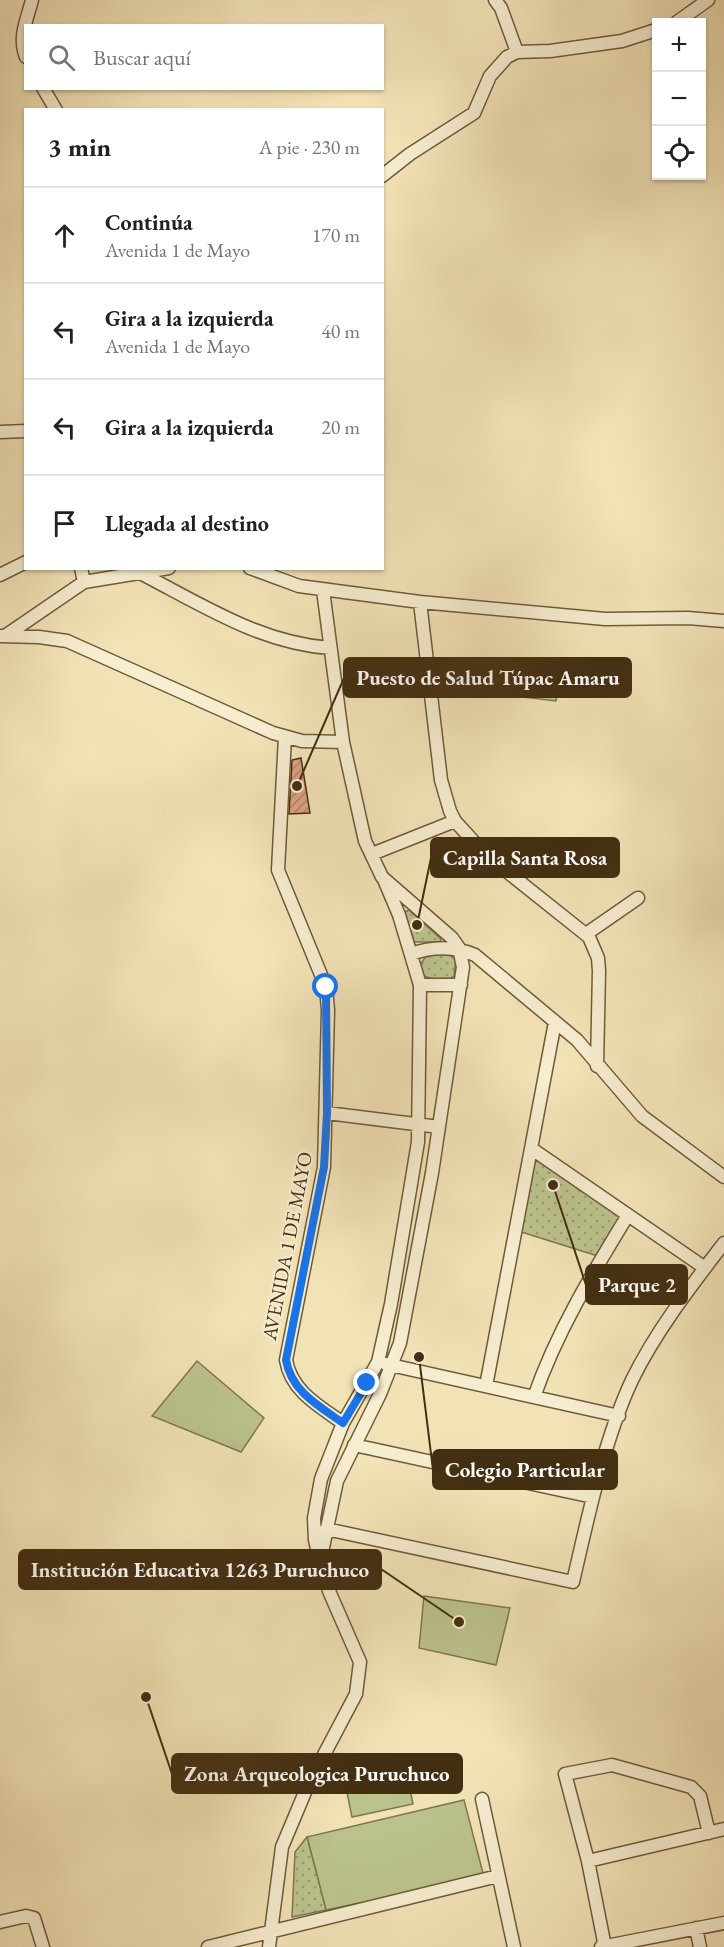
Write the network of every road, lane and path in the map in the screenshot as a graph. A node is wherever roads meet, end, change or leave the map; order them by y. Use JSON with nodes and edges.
{"nodes":[{"id":1,"x":32,"y":0,"type":"edge"},
{"id":2,"x":495,"y":0,"type":"edge"},
{"id":3,"x":708,"y":0,"type":"edge"},
{"id":4,"x":683,"y":18,"type":"edge"},
{"id":5,"x":25,"y":24,"type":"edge"},
{"id":6,"x":24,"y":28,"type":"edge"},
{"id":7,"x":652,"y":32,"type":"edge"},
{"id":8,"x":518,"y":52,"type":"junction"},
{"id":9,"x":24,"y":53,"type":"edge"},
{"id":10,"x":44,"y":90,"type":"edge"},
{"id":11,"x":55,"y":108,"type":"edge"},
{"id":12,"x":384,"y":174,"type":"edge"},
{"id":13,"x":24,"y":431,"type":"edge"},
{"id":14,"x":0,"y":432,"type":"edge"},
{"id":15,"x":24,"y":563,"type":"edge"},
{"id":16,"x":81,"y":570,"type":"edge"},
{"id":17,"x":162,"y":570,"type":"edge"},
{"id":18,"x":255,"y":570,"type":"edge"},
{"id":19,"x":0,"y":575,"type":"edge"},
{"id":20,"x":144,"y":575,"type":"junction"},
{"id":21,"x":84,"y":582,"type":"junction"},
{"id":22,"x":323,"y":590,"type":"junction"},
{"id":23,"x":420,"y":602,"type":"junction"},
{"id":24,"x":724,"y":621,"type":"edge"},
{"id":25,"x":2,"y":636,"type":"edge"},
{"id":26,"x":330,"y":648,"type":"junction"},
{"id":27,"x":285,"y":737,"type":"junction"},
{"id":28,"x":343,"y":742,"type":"junction"},
{"id":29,"x":455,"y":820,"type":"junction"},
{"id":30,"x":372,"y":854,"type":"junction"},
{"id":31,"x":382,"y":877,"type":"junction"},
{"id":32,"x":638,"y":898,"type":"dead end"},
{"id":33,"x":586,"y":934,"type":"junction"},
{"id":34,"x":459,"y":948,"type":"junction"},
{"id":35,"x":411,"y":954,"type":"junction"},
{"id":36,"x":420,"y":985,"type":"junction"},
{"id":37,"x":460,"y":985,"type":"junction"},
{"id":38,"x":555,"y":1022,"type":"junction"},
{"id":39,"x":597,"y":1066,"type":"junction"},
{"id":40,"x":327,"y":1113,"type":"junction"},
{"id":41,"x":419,"y":1125,"type":"junction"},
{"id":42,"x":439,"y":1127,"type":"junction"},
{"id":43,"x":532,"y":1149,"type":"junction"},
{"id":44,"x":724,"y":1177,"type":"edge"},
{"id":45,"x":628,"y":1215,"type":"junction"},
{"id":46,"x":724,"y":1243,"type":"edge"},
{"id":47,"x":705,"y":1268,"type":"junction"},
{"id":48,"x":378,"y":1362,"type":"junction"},
{"id":49,"x":393,"y":1366,"type":"junction"},
{"id":50,"x":486,"y":1386,"type":"junction"},
{"id":51,"x":534,"y":1397,"type":"junction"},
{"id":52,"x":619,"y":1416,"type":"junction"},
{"id":53,"x":343,"y":1423,"type":"junction"},
{"id":54,"x":354,"y":1445,"type":"junction"},
{"id":55,"x":593,"y":1497,"type":"junction"},
{"id":56,"x":326,"y":1529,"type":"junction"},
{"id":57,"x":321,"y":1564,"type":"junction"},
{"id":58,"x":482,"y":1799,"type":"dead end"},
{"id":59,"x":724,"y":1829,"type":"edge"},
{"id":60,"x":709,"y":1833,"type":"junction"},
{"id":61,"x":588,"y":1861,"type":"junction"},
{"id":62,"x":498,"y":1876,"type":"junction"},
{"id":63,"x":0,"y":1922,"type":"edge"},
{"id":64,"x":724,"y":1923,"type":"edge"},
{"id":65,"x":696,"y":1928,"type":"junction"},
{"id":66,"x":272,"y":1931,"type":"junction"},
{"id":67,"x":43,"y":1947,"type":"edge"},
{"id":68,"x":208,"y":1947,"type":"edge"},
{"id":69,"x":269,"y":1947,"type":"edge"},
{"id":70,"x":514,"y":1947,"type":"edge"},
{"id":71,"x":604,"y":1947,"type":"edge"},
{"id":72,"x":700,"y":1947,"type":"edge"}],
"edges":[{"from":1,"to":5,"type":"street"},
{"from":2,"to":8,"type":"street"},
{"from":3,"to":4,"type":"street"},
{"from":6,"to":9,"type":"street"},
{"from":7,"to":8,"type":"street"},
{"from":8,"to":12,"type":"street"},
{"from":10,"to":11,"type":"street"},
{"from":13,"to":14,"type":"street"},
{"from":15,"to":19,"type":"street"},
{"from":16,"to":21,"type":"street"},
{"from":17,"to":20,"type":"street"},
{"from":18,"to":22,"type":"street"},
{"from":20,"to":21,"type":"street"},
{"from":20,"to":26,"type":"street"},
{"from":21,"to":25,"type":"street"},
{"from":22,"to":23,"type":"street"},
{"from":22,"to":26,"type":"street"},
{"from":23,"to":24,"type":"street"},
{"from":23,"to":29,"type":"street"},
{"from":25,"to":27,"type":"street"},
{"from":26,"to":28,"type":"street"},
{"from":27,"to":28,"type":"street"},
{"from":27,"to":40,"type":"street","name":"AVENIDA 1 DE MAYO"},
{"from":28,"to":30,"type":"street"},
{"from":29,"to":30,"type":"street"},
{"from":29,"to":33,"type":"street"},
{"from":30,"to":31,"type":"street"},
{"from":31,"to":34,"type":"street"},
{"from":31,"to":35,"type":"street"},
{"from":32,"to":33,"type":"street"},
{"from":33,"to":39,"type":"street"},
{"from":34,"to":35,"type":"street"},
{"from":34,"to":37,"type":"street"},
{"from":34,"to":38,"type":"street"},
{"from":35,"to":36,"type":"street"},
{"from":36,"to":37,"type":"street"},
{"from":36,"to":41,"type":"street"},
{"from":37,"to":42,"type":"street"},
{"from":38,"to":39,"type":"street"},
{"from":38,"to":43,"type":"street"},
{"from":39,"to":44,"type":"street"},
{"from":40,"to":41,"type":"street"},
{"from":40,"to":53,"type":"street","name":"AVENIDA 1 DE MAYO"},
{"from":41,"to":42,"type":"street"},
{"from":41,"to":48,"type":"street"},
{"from":42,"to":49,"type":"street"},
{"from":43,"to":45,"type":"street"},
{"from":43,"to":50,"type":"street"},
{"from":45,"to":47,"type":"street"},
{"from":45,"to":51,"type":"street"},
{"from":46,"to":47,"type":"street"},
{"from":47,"to":52,"type":"street"},
{"from":48,"to":49,"type":"street"},
{"from":48,"to":53,"type":"street"},
{"from":49,"to":50,"type":"street"},
{"from":49,"to":54,"type":"street"},
{"from":50,"to":51,"type":"street"},
{"from":51,"to":52,"type":"street"},
{"from":52,"to":55,"type":"street"},
{"from":53,"to":57,"type":"street"},
{"from":54,"to":55,"type":"street"},
{"from":54,"to":56,"type":"street"},
{"from":55,"to":56,"type":"street"},
{"from":56,"to":57,"type":"street"},
{"from":57,"to":66,"type":"street"},
{"from":58,"to":62,"type":"street"},
{"from":59,"to":60,"type":"street"},
{"from":60,"to":61,"type":"street"},
{"from":60,"to":61,"type":"street"},
{"from":61,"to":71,"type":"street"},
{"from":62,"to":66,"type":"street"},
{"from":62,"to":70,"type":"street"},
{"from":63,"to":67,"type":"street"},
{"from":64,"to":65,"type":"street"},
{"from":65,"to":71,"type":"street"},
{"from":65,"to":72,"type":"street"},
{"from":66,"to":68,"type":"street"},
{"from":66,"to":69,"type":"street"}]}
